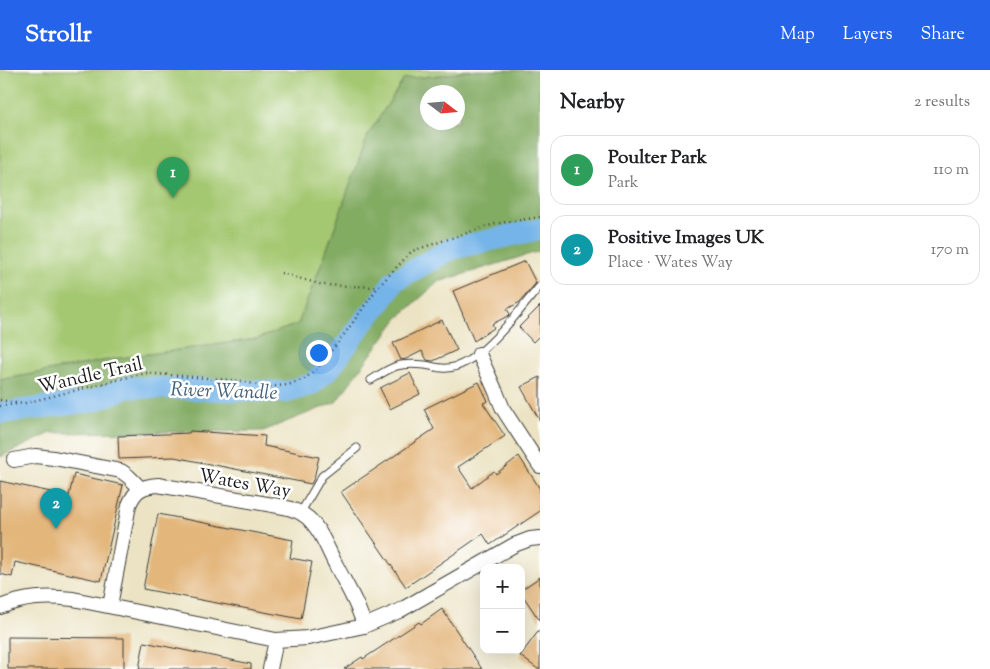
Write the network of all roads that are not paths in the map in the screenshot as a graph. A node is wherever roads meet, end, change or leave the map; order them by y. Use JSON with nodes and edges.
{"nodes":[{"id":1,"x":540,"y":286,"type":"edge"},
{"id":2,"x":479,"y":354,"type":"junction"},
{"id":3,"x":371,"y":380,"type":"dead end"},
{"id":4,"x":357,"y":448,"type":"dead end"},
{"id":5,"x":14,"y":460,"type":"dead end"},
{"id":6,"x":540,"y":466,"type":"edge"},
{"id":7,"x":141,"y":489,"type":"junction"},
{"id":8,"x":301,"y":512,"type":"junction"},
{"id":9,"x":540,"y":538,"type":"edge"},
{"id":10,"x":110,"y":606,"type":"junction"},
{"id":11,"x":0,"y":607,"type":"edge"},
{"id":12,"x":364,"y":626,"type":"junction"},
{"id":13,"x":276,"y":640,"type":"junction"},
{"id":14,"x":270,"y":669,"type":"edge"}],
"edges":[{"from":1,"to":2,"type":"lane"},
{"from":2,"to":3,"type":"lane"},
{"from":2,"to":6,"type":"street"},
{"from":4,"to":8,"type":"lane"},
{"from":5,"to":7,"type":"street"},
{"from":7,"to":8,"type":"street","name":"Wates Way"},
{"from":7,"to":10,"type":"street"},
{"from":8,"to":12,"type":"street","name":"Wates Way"},
{"from":9,"to":12,"type":"street"},
{"from":10,"to":11,"type":"street"},
{"from":10,"to":13,"type":"street"},
{"from":12,"to":13,"type":"street"},
{"from":13,"to":14,"type":"street"}]}
